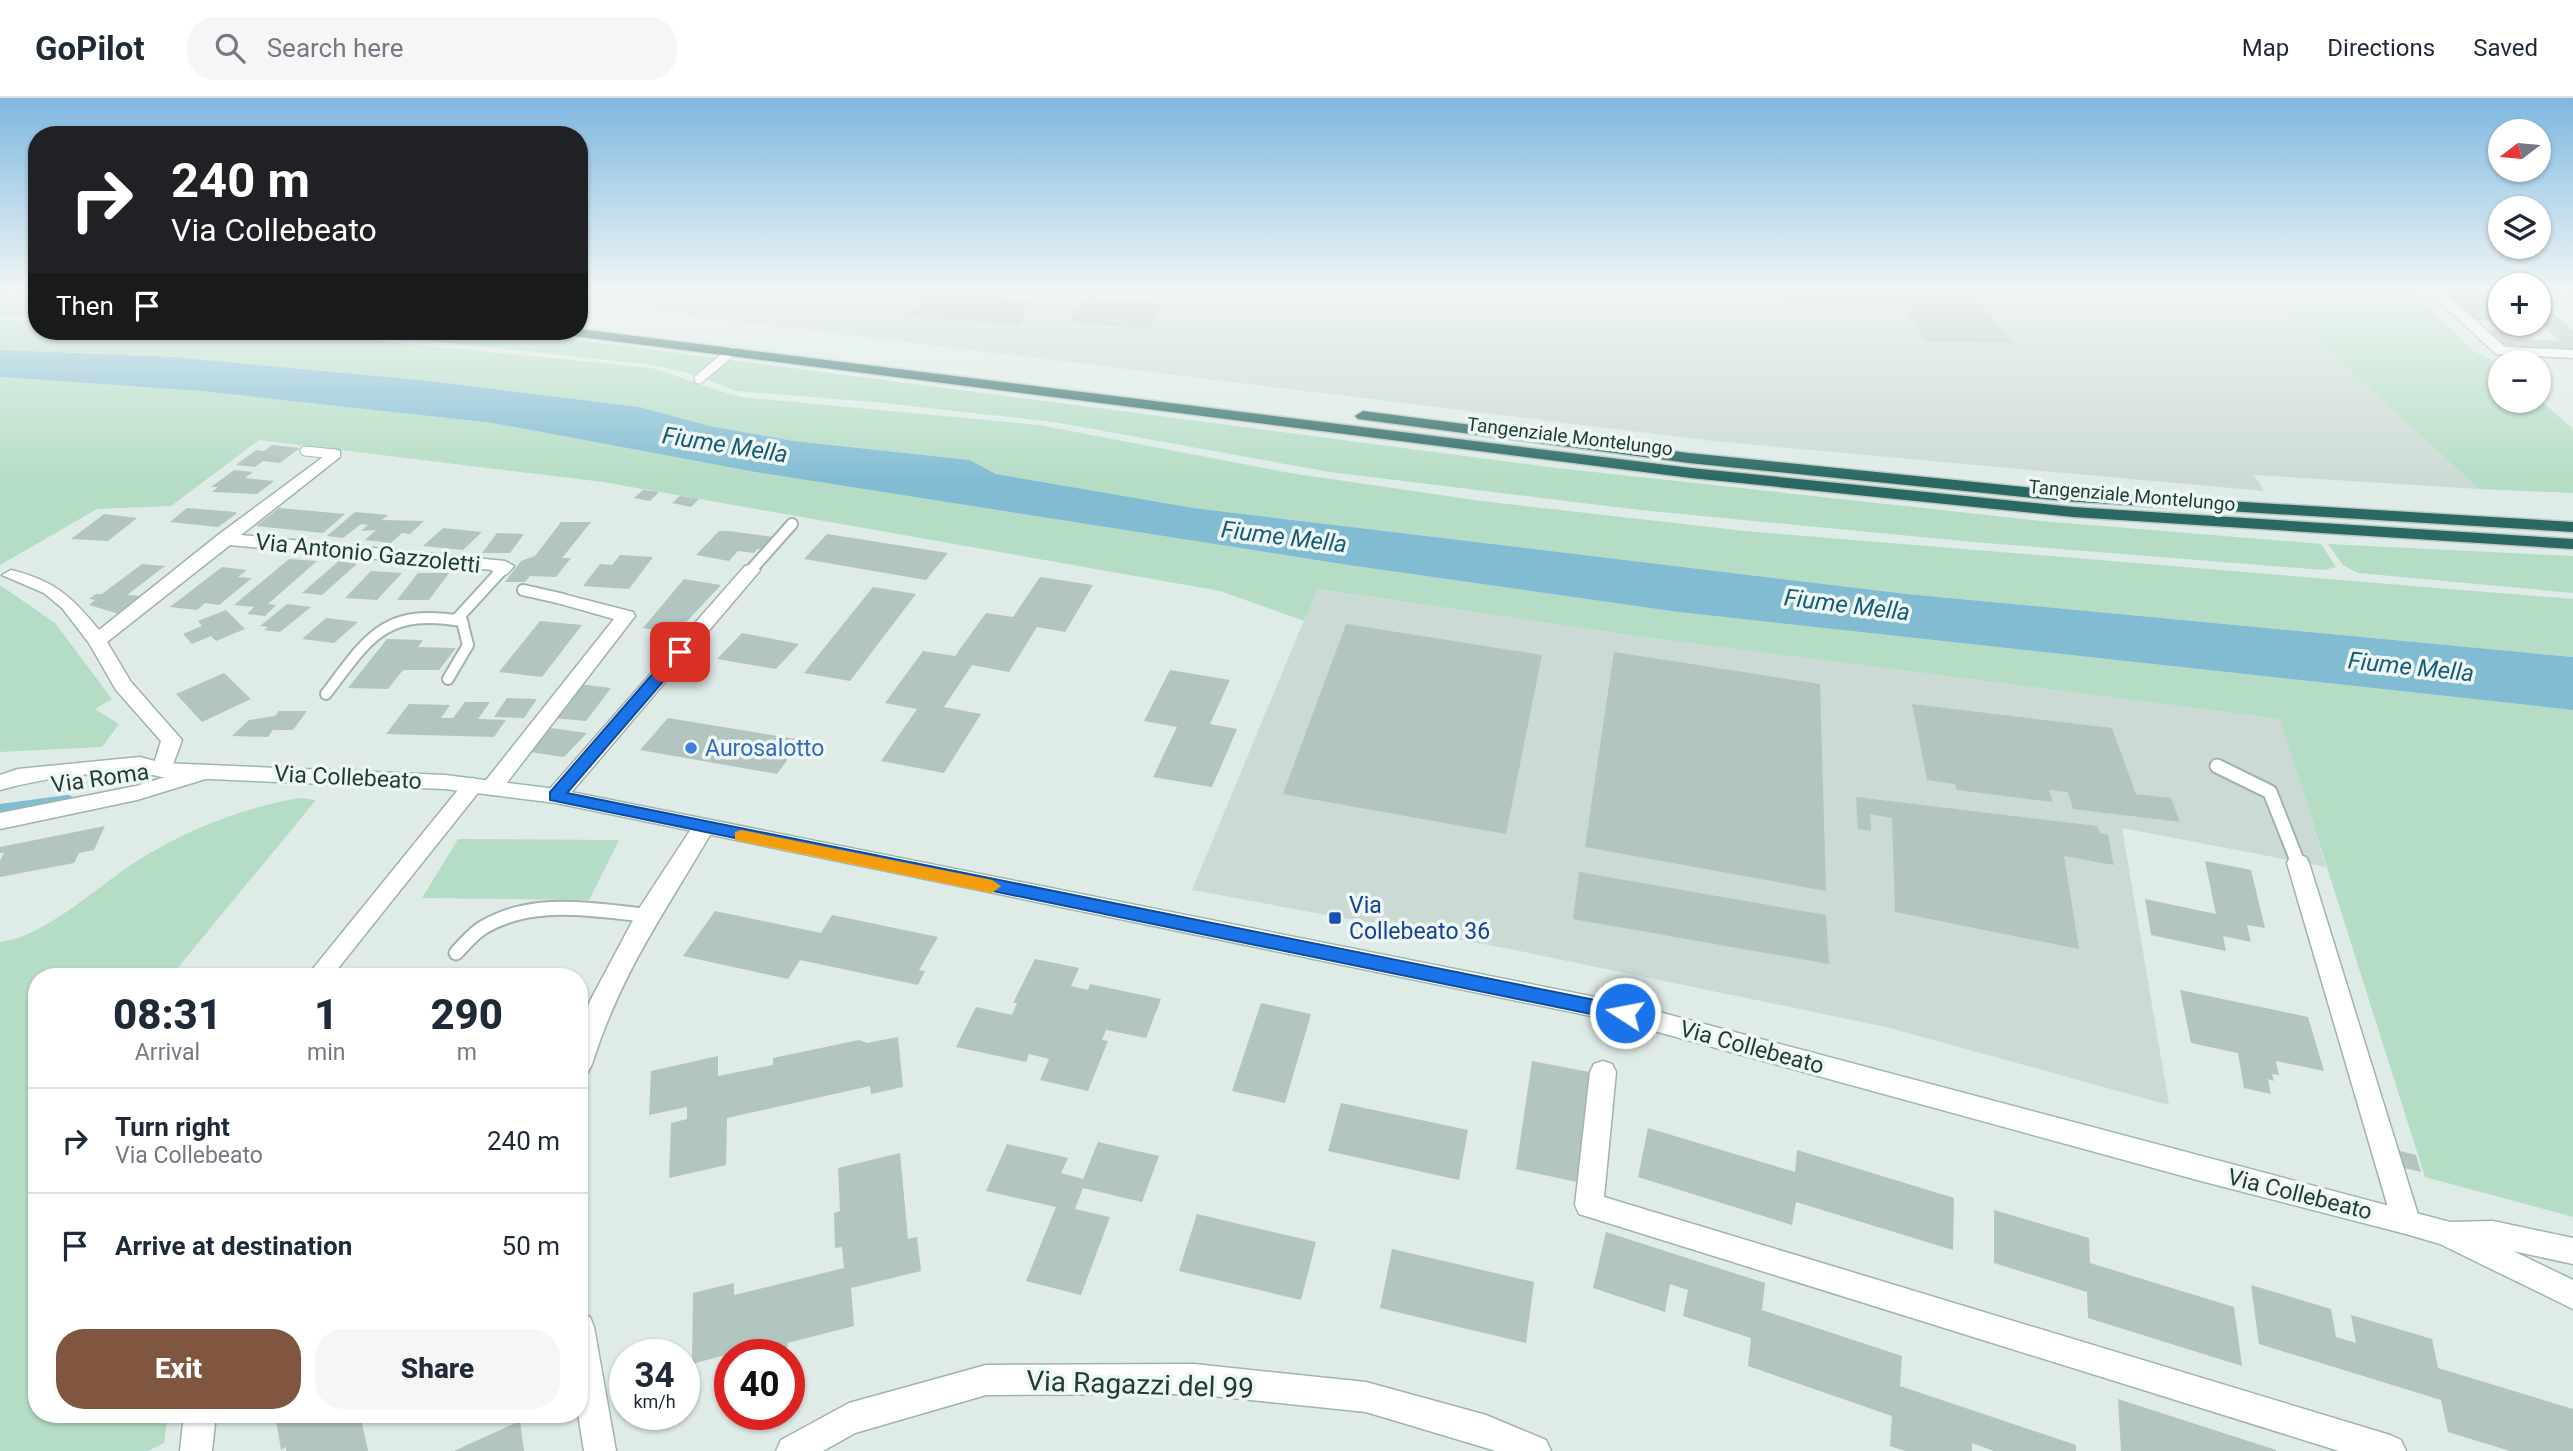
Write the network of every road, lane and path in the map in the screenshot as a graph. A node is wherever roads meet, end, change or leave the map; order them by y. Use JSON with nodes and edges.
{"nodes":[{"id":1,"x":729,"y":353,"type":"edge"},
{"id":2,"x":749,"y":353,"type":"edge"},
{"id":3,"x":852,"y":353,"type":"edge"},
{"id":4,"x":2542,"y":353,"type":"edge"},
{"id":5,"x":2573,"y":354,"type":"edge"},
{"id":6,"x":699,"y":379,"type":"dead end"},
{"id":7,"x":305,"y":451,"type":"dead end"},
{"id":8,"x":334,"y":454,"type":"joint"},
{"id":9,"x":792,"y":524,"type":"dead end"},
{"id":10,"x":2573,"y":527,"type":"edge"},
{"id":11,"x":224,"y":539,"type":"junction"},
{"id":12,"x":2573,"y":544,"type":"edge"},
{"id":13,"x":751,"y":570,"type":"joint"},
{"id":14,"x":500,"y":572,"type":"joint"},
{"id":15,"x":11,"y":575,"type":"dead end"},
{"id":16,"x":523,"y":590,"type":"dead end"},
{"id":17,"x":563,"y":599,"type":"joint"},
{"id":18,"x":456,"y":620,"type":"junction"},
{"id":19,"x":97,"y":641,"type":"junction"},
{"id":20,"x":448,"y":678,"type":"dead end"},
{"id":21,"x":326,"y":694,"type":"dead end"},
{"id":22,"x":2217,"y":766,"type":"dead end"},
{"id":23,"x":162,"y":770,"type":"junction"},
{"id":24,"x":205,"y":772,"type":"junction"},
{"id":25,"x":0,"y":785,"type":"edge"},
{"id":26,"x":482,"y":786,"type":"junction"},
{"id":27,"x":556,"y":796,"type":"junction"},
{"id":28,"x":0,"y":821,"type":"edge"},
{"id":29,"x":703,"y":828,"type":"junction"},
{"id":30,"x":2298,"y":863,"type":"joint"},
{"id":31,"x":645,"y":915,"type":"junction"},
{"id":32,"x":456,"y":953,"type":"dead end"},
{"id":33,"x":326,"y":968,"type":"edge"},
{"id":34,"x":588,"y":1040,"type":"edge"},
{"id":35,"x":1603,"y":1072,"type":"dead end"},
{"id":36,"x":2406,"y":1221,"type":"junction"},
{"id":37,"x":2446,"y":1233,"type":"junction"},
{"id":38,"x":2573,"y":1251,"type":"edge"},
{"id":39,"x":2573,"y":1295,"type":"edge"},
{"id":40,"x":588,"y":1380,"type":"edge"},
{"id":41,"x":199,"y":1423,"type":"edge"},
{"id":42,"x":196,"y":1451,"type":"edge"},
{"id":43,"x":600,"y":1451,"type":"edge"},
{"id":44,"x":792,"y":1451,"type":"edge"},
{"id":45,"x":1535,"y":1451,"type":"edge"},
{"id":46,"x":2390,"y":1451,"type":"edge"}],
"edges":[{"from":1,"to":6,"type":"lane"},
{"from":2,"to":12,"type":"highway","name":"Tangenziale Montelungo"},
{"from":3,"to":10,"type":"highway","name":"Tangenziale Montelungo"},
{"from":4,"to":5,"type":"street"},
{"from":7,"to":8,"type":"lane"},
{"from":8,"to":11,"type":"street","name":"Via Antonio Gazzoletti"},
{"from":9,"to":13,"type":"lane"},
{"from":11,"to":14,"type":"street","name":"Via Antonio Gazzoletti"},
{"from":11,"to":19,"type":"street","name":"Via Antonio Gazzoletti"},
{"from":13,"to":27,"type":"street"},
{"from":14,"to":18,"type":"lane"},
{"from":15,"to":19,"type":"street"},
{"from":16,"to":17,"type":"lane"},
{"from":17,"to":26,"type":"street"},
{"from":18,"to":20,"type":"lane"},
{"from":18,"to":21,"type":"lane"},
{"from":19,"to":23,"type":"street"},
{"from":22,"to":30,"type":"lane"},
{"from":23,"to":24,"type":"street","name":"Via Collebeato"},
{"from":23,"to":25,"type":"street","name":"Via Roma"},
{"from":24,"to":26,"type":"street","name":"Via Collebeato"},
{"from":24,"to":28,"type":"street","name":"Via Collebeato"},
{"from":26,"to":27,"type":"street","name":"Via Collebeato"},
{"from":26,"to":33,"type":"street"},
{"from":27,"to":29,"type":"street","name":"Via Collebeato"},
{"from":29,"to":31,"type":"street"},
{"from":29,"to":36,"type":"street","name":"Via Collebeato"},
{"from":30,"to":36,"type":"street"},
{"from":31,"to":32,"type":"lane"},
{"from":31,"to":34,"type":"street"},
{"from":35,"to":46,"type":"street"},
{"from":36,"to":37,"type":"street","name":"Via Collebeato"},
{"from":37,"to":38,"type":"street","name":"Via Collebeato"},
{"from":37,"to":39,"type":"street","name":"Via Collebeato"},
{"from":40,"to":43,"type":"street"},
{"from":41,"to":42,"type":"street"},
{"from":44,"to":45,"type":"street","name":"Via Ragazzi del 99"}]}
